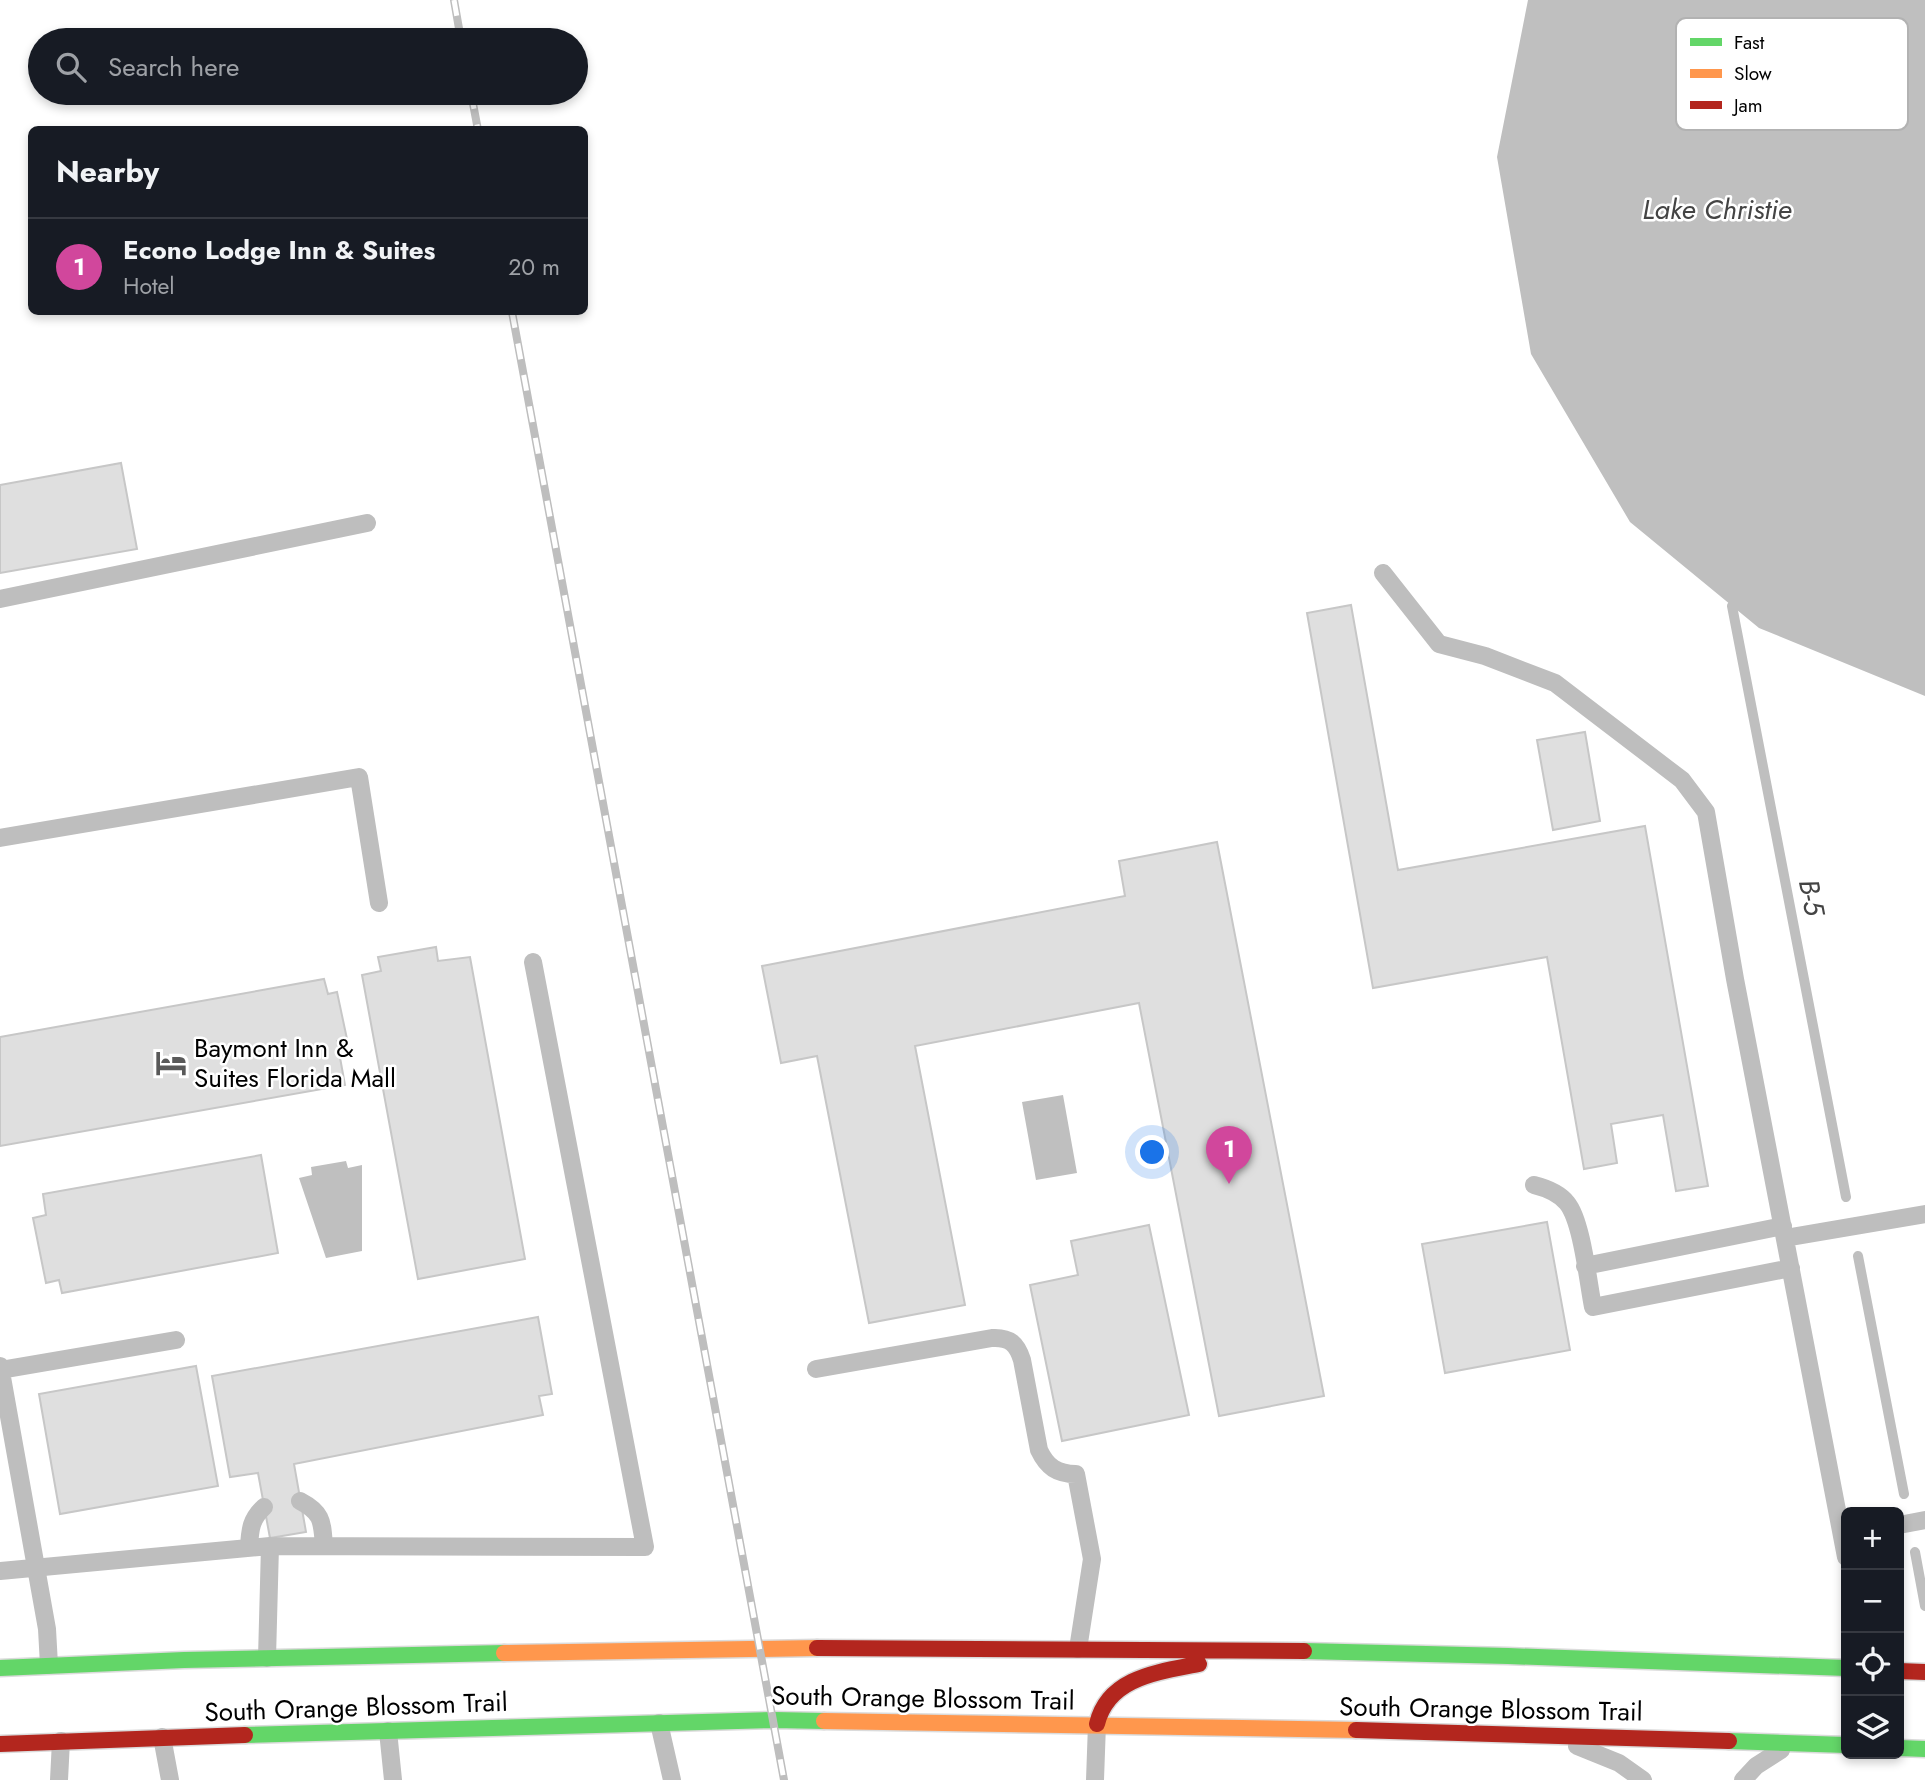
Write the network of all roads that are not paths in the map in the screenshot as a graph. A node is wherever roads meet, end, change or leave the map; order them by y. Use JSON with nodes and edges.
{"nodes":[{"id":1,"x":367,"y":523,"type":"dead end"},
{"id":2,"x":1383,"y":573,"type":"dead end"},
{"id":3,"x":0,"y":599,"type":"edge"},
{"id":4,"x":0,"y":838,"type":"edge"},
{"id":5,"x":379,"y":903,"type":"dead end"},
{"id":6,"x":533,"y":962,"type":"dead end"},
{"id":7,"x":1534,"y":1185,"type":"dead end"},
{"id":8,"x":1925,"y":1214,"type":"edge"},
{"id":9,"x":1784,"y":1232,"type":"junction"},
{"id":10,"x":1585,"y":1266,"type":"junction"},
{"id":11,"x":1791,"y":1268,"type":"junction"},
{"id":12,"x":176,"y":1340,"type":"dead end"},
{"id":13,"x":0,"y":1368,"type":"edge"},
{"id":14,"x":816,"y":1369,"type":"dead end"},
{"id":15,"x":300,"y":1501,"type":"dead end"},
{"id":16,"x":264,"y":1507,"type":"dead end"},
{"id":17,"x":1925,"y":1520,"type":"edge"},
{"id":18,"x":1841,"y":1521,"type":"edge"},
{"id":19,"x":1904,"y":1524,"type":"edge"},
{"id":20,"x":270,"y":1546,"type":"junction"},
{"id":21,"x":324,"y":1546,"type":"junction"},
{"id":22,"x":249,"y":1547,"type":"junction"},
{"id":23,"x":37,"y":1566,"type":"junction"},
{"id":24,"x":0,"y":1571,"type":"edge"},
{"id":25,"x":1078,"y":1649,"type":"junction"},
{"id":26,"x":1259,"y":1650,"type":"junction"},
{"id":27,"x":267,"y":1658,"type":"junction"},
{"id":28,"x":49,"y":1665,"type":"junction"},
{"id":29,"x":0,"y":1668,"type":"edge"},
{"id":30,"x":1841,"y":1668,"type":"edge"},
{"id":31,"x":1904,"y":1671,"type":"edge"},
{"id":32,"x":1925,"y":1672,"type":"edge"},
{"id":33,"x":659,"y":1723,"type":"junction"},
{"id":34,"x":1097,"y":1724,"type":"junction"},
{"id":35,"x":388,"y":1731,"type":"junction"},
{"id":36,"x":1548,"y":1734,"type":"junction"},
{"id":37,"x":162,"y":1737,"type":"junction"},
{"id":38,"x":61,"y":1741,"type":"junction"},
{"id":39,"x":1796,"y":1743,"type":"junction"},
{"id":40,"x":0,"y":1744,"type":"edge"},
{"id":41,"x":1841,"y":1745,"type":"edge"},
{"id":42,"x":1904,"y":1748,"type":"edge"},
{"id":43,"x":1925,"y":1749,"type":"edge"},
{"id":44,"x":59,"y":1780,"type":"edge"},
{"id":45,"x":170,"y":1780,"type":"edge"},
{"id":46,"x":393,"y":1780,"type":"edge"},
{"id":47,"x":672,"y":1780,"type":"edge"},
{"id":48,"x":1095,"y":1780,"type":"edge"},
{"id":49,"x":1643,"y":1780,"type":"edge"},
{"id":50,"x":1743,"y":1780,"type":"edge"}],
"edges":[{"from":1,"to":3,"type":"lane"},
{"from":2,"to":9,"type":"lane"},
{"from":4,"to":5,"type":"lane"},
{"from":6,"to":21,"type":"lane"},
{"from":7,"to":10,"type":"lane"},
{"from":8,"to":9,"type":"lane"},
{"from":9,"to":10,"type":"lane"},
{"from":9,"to":11,"type":"lane"},
{"from":10,"to":11,"type":"lane"},
{"from":11,"to":18,"type":"lane"},
{"from":12,"to":13,"type":"lane"},
{"from":13,"to":23,"type":"lane"},
{"from":14,"to":25,"type":"lane"},
{"from":15,"to":21,"type":"lane"},
{"from":16,"to":22,"type":"lane"},
{"from":17,"to":19,"type":"lane"},
{"from":20,"to":21,"type":"lane"},
{"from":20,"to":22,"type":"lane"},
{"from":20,"to":27,"type":"lane"},
{"from":22,"to":23,"type":"lane"},
{"from":23,"to":24,"type":"lane"},
{"from":23,"to":28,"type":"lane"},
{"from":25,"to":26,"type":"main road","name":"South Orange Blossom Trail"},
{"from":25,"to":27,"type":"main road","name":"South Orange Blossom Trail"},
{"from":26,"to":30,"type":"main road","name":"South Orange Blossom Trail"},
{"from":26,"to":34,"type":"main road"},
{"from":27,"to":28,"type":"main road","name":"South Orange Blossom Trail"},
{"from":28,"to":29,"type":"main road","name":"South Orange Blossom Trail"},
{"from":31,"to":32,"type":"main road"},
{"from":33,"to":34,"type":"main road","name":"South Orange Blossom Trail"},
{"from":33,"to":35,"type":"main road","name":"South Orange Blossom Trail"},
{"from":33,"to":47,"type":"lane"},
{"from":34,"to":36,"type":"main road","name":"South Orange Blossom Trail"},
{"from":34,"to":48,"type":"lane"},
{"from":35,"to":37,"type":"main road","name":"South Orange Blossom Trail"},
{"from":35,"to":46,"type":"lane"},
{"from":36,"to":39,"type":"main road","name":"South Orange Blossom Trail"},
{"from":36,"to":49,"type":"lane"},
{"from":37,"to":38,"type":"main road","name":"South Orange Blossom Trail"},
{"from":37,"to":45,"type":"lane"},
{"from":38,"to":40,"type":"main road","name":"South Orange Blossom Trail"},
{"from":38,"to":44,"type":"lane"},
{"from":39,"to":41,"type":"main road","name":"South Orange Blossom Trail"},
{"from":39,"to":50,"type":"lane"},
{"from":42,"to":43,"type":"main road"}]}
